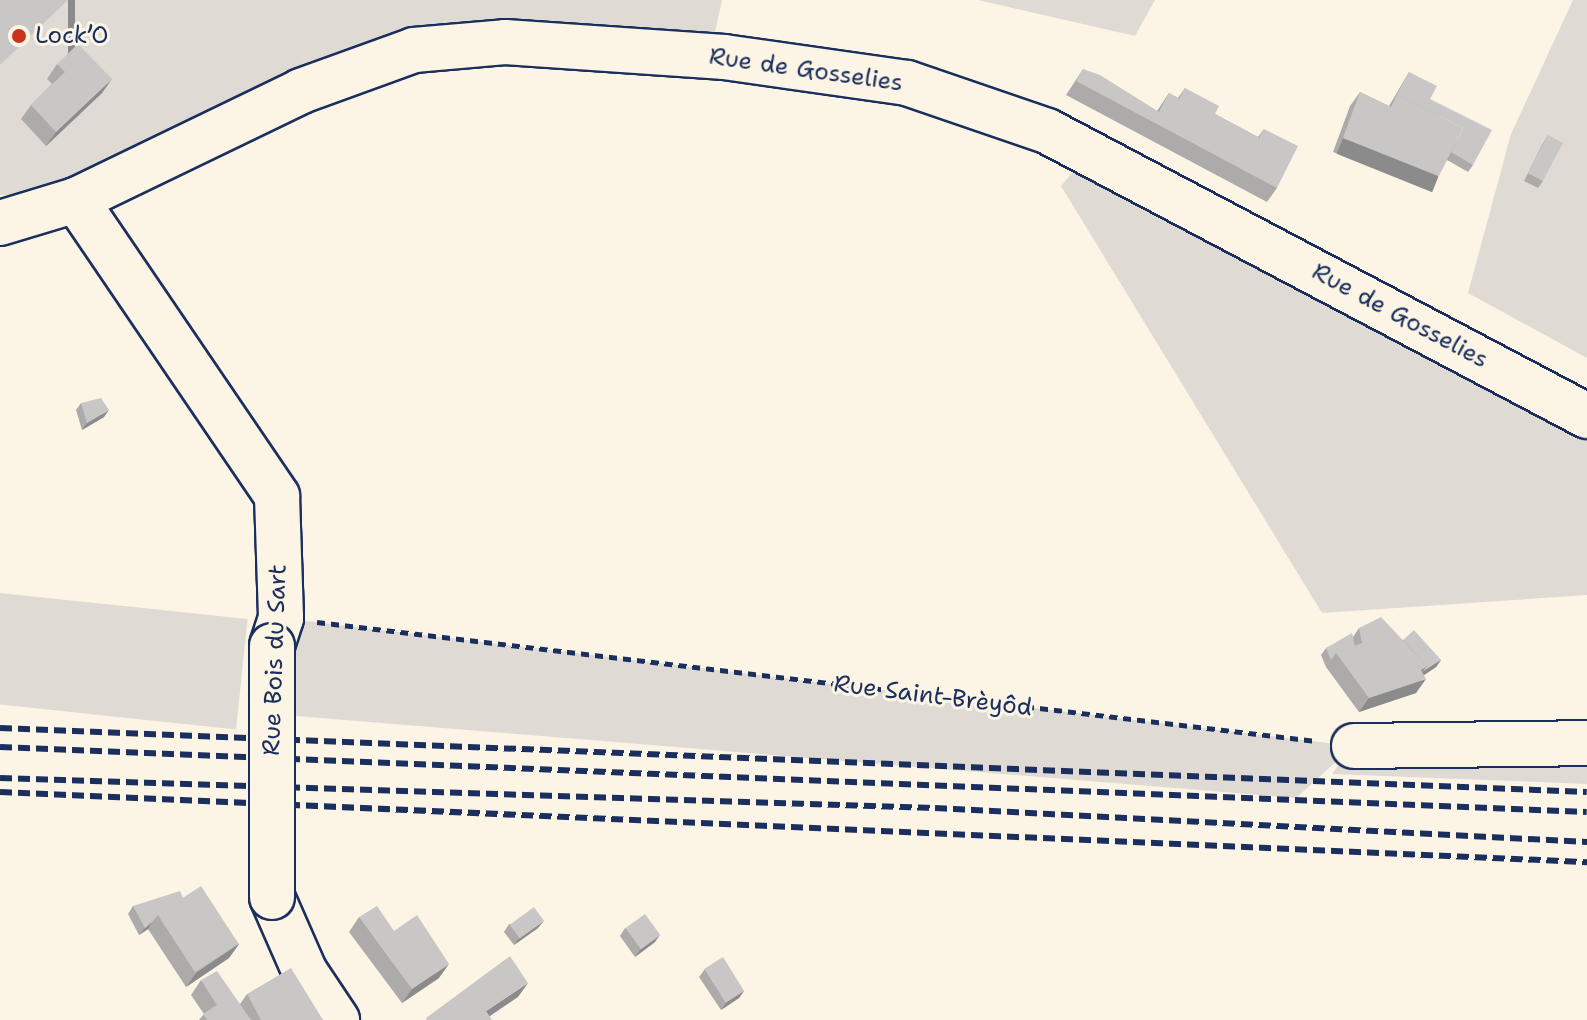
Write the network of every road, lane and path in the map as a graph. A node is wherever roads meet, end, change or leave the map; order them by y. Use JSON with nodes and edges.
{"nodes":[{"id":1,"x":76,"y":200,"type":"junction"},
{"id":2,"x":0,"y":223,"type":"edge"},
{"id":3,"x":1587,"y":416,"type":"edge"},
{"id":4,"x":276,"y":632,"type":"junction"},
{"id":5,"x":1587,"y":743,"type":"edge"},
{"id":6,"x":1354,"y":746,"type":"joint"},
{"id":7,"x":337,"y":1020,"type":"edge"}],
"edges":[{"from":1,"to":2,"type":"street","name":"Rue de Gosselies"},
{"from":1,"to":3,"type":"street","name":"Rue de Gosselies"},
{"from":1,"to":4,"type":"street","name":"Rue Bois du Sart"},
{"from":4,"to":6,"type":"path","name":"Rue Saint-Brèyôd"},
{"from":4,"to":7,"type":"street","name":"Rue Bois du Sart","bridge":true},
{"from":5,"to":6,"type":"street"}]}
